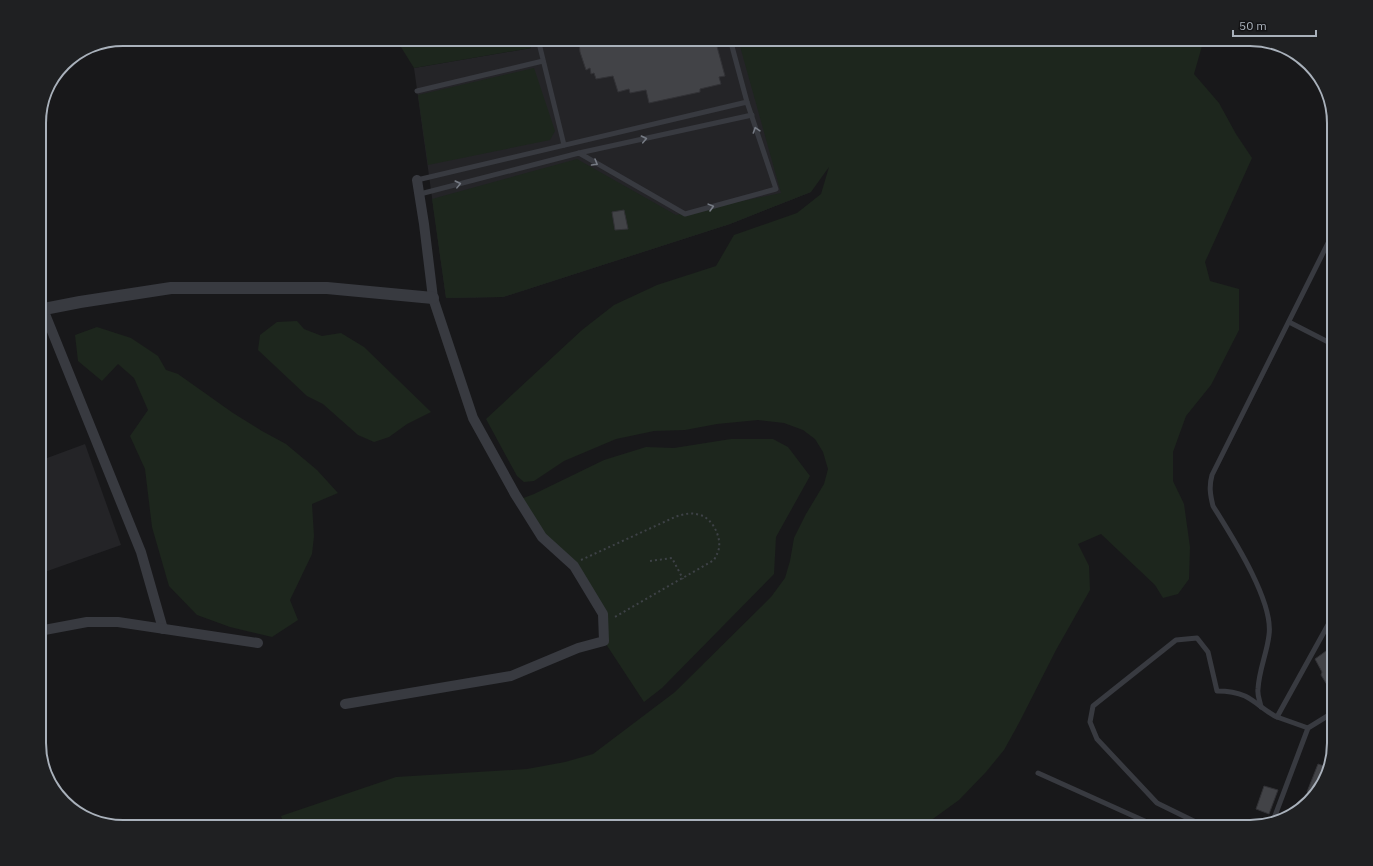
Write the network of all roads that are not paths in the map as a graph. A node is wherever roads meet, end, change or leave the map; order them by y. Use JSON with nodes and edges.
{"nodes":[{"id":1,"x":540,"y":46,"type":"edge"},
{"id":2,"x":732,"y":46,"type":"edge"},
{"id":3,"x":543,"y":61,"type":"junction"},
{"id":4,"x":417,"y":91,"type":"dead end"},
{"id":5,"x":747,"y":102,"type":"junction"},
{"id":6,"x":752,"y":116,"type":"junction"},
{"id":7,"x":564,"y":145,"type":"junction"},
{"id":8,"x":579,"y":153,"type":"junction"},
{"id":9,"x":417,"y":180,"type":"joint"},
{"id":10,"x":420,"y":194,"type":"junction"},
{"id":11,"x":1327,"y":245,"type":"edge"},
{"id":12,"x":433,"y":298,"type":"junction"},
{"id":13,"x":46,"y":309,"type":"edge"},
{"id":14,"x":46,"y":322,"type":"edge"},
{"id":15,"x":1289,"y":322,"type":"junction"},
{"id":16,"x":1327,"y":341,"type":"edge"},
{"id":17,"x":1327,"y":627,"type":"edge"},
{"id":18,"x":163,"y":629,"type":"junction"},
{"id":19,"x":46,"y":630,"type":"edge"},
{"id":20,"x":258,"y":643,"type":"dead end"},
{"id":21,"x":345,"y":704,"type":"dead end"},
{"id":22,"x":1261,"y":707,"type":"junction"},
{"id":23,"x":1327,"y":716,"type":"edge"},
{"id":24,"x":1277,"y":717,"type":"junction"},
{"id":25,"x":1308,"y":728,"type":"junction"},
{"id":26,"x":1038,"y":774,"type":"dead end"},
{"id":27,"x":1275,"y":815,"type":"edge"},
{"id":28,"x":1142,"y":820,"type":"edge"},
{"id":29,"x":1192,"y":820,"type":"edge"}],
"edges":[{"from":1,"to":3,"type":"lane"},
{"from":2,"to":5,"type":"lane"},
{"from":3,"to":4,"type":"lane"},
{"from":3,"to":7,"type":"lane"},
{"from":5,"to":6,"type":"lane"},
{"from":5,"to":7,"type":"lane"},
{"from":8,"to":6,"type":"lane","one_way":true},
{"from":8,"to":6,"type":"lane","one_way":true},
{"from":7,"to":9,"type":"lane"},
{"from":10,"to":8,"type":"lane","one_way":true},
{"from":9,"to":10,"type":"street"},
{"from":10,"to":12,"type":"street"},
{"from":11,"to":15,"type":"lane"},
{"from":12,"to":13,"type":"street"},
{"from":12,"to":21,"type":"street"},
{"from":14,"to":18,"type":"street"},
{"from":15,"to":16,"type":"lane"},
{"from":15,"to":22,"type":"lane"},
{"from":17,"to":24,"type":"lane"},
{"from":18,"to":19,"type":"street"},
{"from":18,"to":20,"type":"street"},
{"from":22,"to":24,"type":"lane"},
{"from":22,"to":29,"type":"lane"},
{"from":23,"to":25,"type":"lane"},
{"from":24,"to":25,"type":"lane"},
{"from":25,"to":27,"type":"lane"},
{"from":26,"to":28,"type":"lane"}]}
